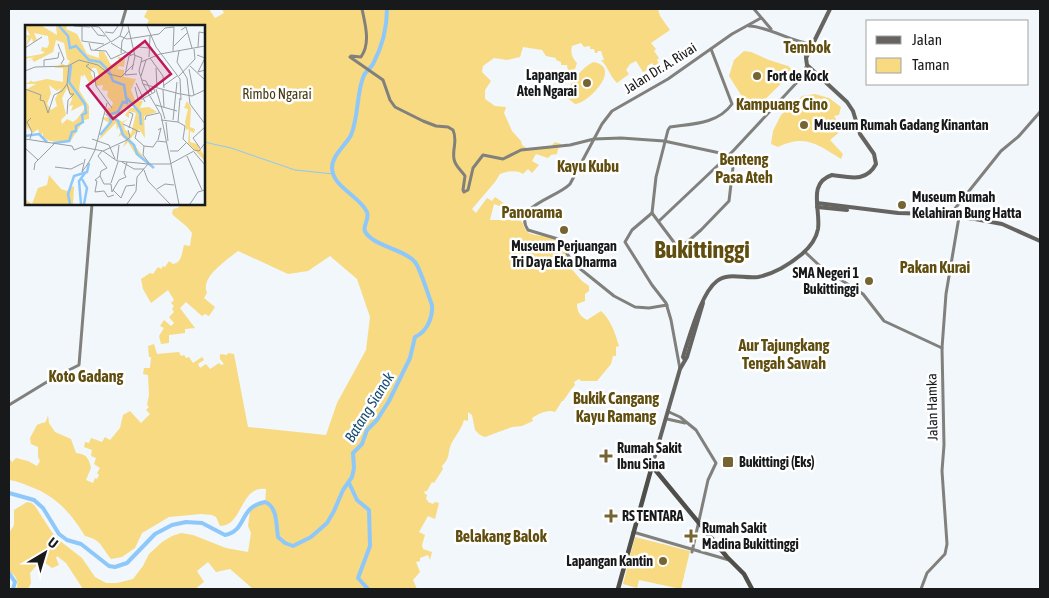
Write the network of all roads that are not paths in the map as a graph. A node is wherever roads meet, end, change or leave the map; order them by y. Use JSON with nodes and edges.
{"nodes":[{"id":1,"x":126,"y":9,"type":"edge"},
{"id":2,"x":362,"y":9,"type":"edge"},
{"id":3,"x":754,"y":9,"type":"edge"},
{"id":4,"x":830,"y":9,"type":"edge"},
{"id":5,"x":761,"y":18,"type":"junction"},
{"id":6,"x":121,"y":25,"type":"edge"},
{"id":7,"x":748,"y":26,"type":"junction"},
{"id":8,"x":772,"y":31,"type":"junction"},
{"id":9,"x":802,"y":43,"type":"junction"},
{"id":10,"x":813,"y":44,"type":"junction"},
{"id":11,"x":711,"y":48,"type":"junction"},
{"id":12,"x":806,"y":58,"type":"junction"},
{"id":13,"x":807,"y":65,"type":"junction"},
{"id":14,"x":1040,"y":112,"type":"edge"},
{"id":15,"x":594,"y":139,"type":"junction"},
{"id":16,"x":664,"y":142,"type":"junction"},
{"id":17,"x":728,"y":156,"type":"junction"},
{"id":18,"x":92,"y":205,"type":"edge"},
{"id":19,"x":817,"y":205,"type":"junction"},
{"id":20,"x":652,"y":213,"type":"junction"},
{"id":21,"x":950,"y":216,"type":"junction"},
{"id":22,"x":959,"y":217,"type":"junction"},
{"id":23,"x":659,"y":222,"type":"junction"},
{"id":24,"x":1040,"y":241,"type":"edge"},
{"id":25,"x":805,"y":252,"type":"junction"},
{"id":26,"x":664,"y":299,"type":"junction"},
{"id":27,"x":667,"y":305,"type":"junction"},
{"id":28,"x":660,"y":307,"type":"junction"},
{"id":29,"x":669,"y":311,"type":"junction"},
{"id":30,"x":942,"y":348,"type":"junction"},
{"id":31,"x":680,"y":369,"type":"junction"},
{"id":32,"x":9,"y":405,"type":"edge"},
{"id":33,"x":669,"y":412,"type":"junction"},
{"id":34,"x":666,"y":419,"type":"junction"},
{"id":35,"x":686,"y":422,"type":"junction"},
{"id":36,"x":652,"y":466,"type":"junction"},
{"id":37,"x":698,"y":523,"type":"junction"},
{"id":38,"x":633,"y":532,"type":"junction"},
{"id":39,"x":692,"y":551,"type":"junction"},
{"id":40,"x":729,"y":560,"type":"junction"},
{"id":41,"x":618,"y":589,"type":"edge"},
{"id":42,"x":752,"y":589,"type":"edge"},
{"id":43,"x":921,"y":589,"type":"edge"}],
"edges":[{"from":1,"to":6,"type":"street"},
{"from":2,"to":15,"type":"street"},
{"from":3,"to":5,"type":"street"},
{"from":4,"to":10,"type":"main road"},
{"from":5,"to":7,"type":"street","name":"Jalan Dr. A. Rivai"},
{"from":5,"to":8,"type":"street"},
{"from":7,"to":8,"type":"street"},
{"from":7,"to":11,"type":"street","name":"Jalan Dr. A. Rivai"},
{"from":8,"to":9,"type":"street"},
{"from":9,"to":10,"type":"street"},
{"from":9,"to":12,"type":"street"},
{"from":10,"to":12,"type":"main road"},
{"from":11,"to":15,"type":"street","name":"Jalan Dr. A. Rivai"},
{"from":11,"to":16,"type":"street"},
{"from":12,"to":13,"type":"main road"},
{"from":13,"to":17,"type":"street"},
{"from":13,"to":19,"type":"main road"},
{"from":14,"to":21,"type":"street"},
{"from":15,"to":16,"type":"street"},
{"from":15,"to":28,"type":"street","name":"Jalan Dr. A. Rivai"},
{"from":16,"to":17,"type":"street"},
{"from":16,"to":20,"type":"street"},
{"from":17,"to":23,"type":"street"},
{"from":17,"to":23,"type":"street"},
{"from":18,"to":32,"type":"street"},
{"from":19,"to":21,"type":"main road"},
{"from":19,"to":25,"type":"main road"},
{"from":20,"to":23,"type":"street"},
{"from":20,"to":26,"type":"street"},
{"from":21,"to":22,"type":"main road"},
{"from":22,"to":24,"type":"main road"},
{"from":22,"to":30,"type":"street","name":"Jalan Hamka"},
{"from":25,"to":30,"type":"street"},
{"from":25,"to":31,"type":"main road"},
{"from":26,"to":27,"type":"street"},
{"from":26,"to":28,"type":"street"},
{"from":27,"to":28,"type":"street"},
{"from":27,"to":29,"type":"street"},
{"from":28,"to":29,"type":"street"},
{"from":29,"to":31,"type":"street"},
{"from":30,"to":43,"type":"street","name":"Jalan Hamka"},
{"from":31,"to":33,"type":"main road"},
{"from":33,"to":34,"type":"main road"},
{"from":33,"to":35,"type":"street"},
{"from":34,"to":35,"type":"street"},
{"from":34,"to":36,"type":"main road"},
{"from":35,"to":37,"type":"street"},
{"from":36,"to":37,"type":"highway"},
{"from":36,"to":38,"type":"highway"},
{"from":37,"to":39,"type":"street"},
{"from":37,"to":40,"type":"highway"},
{"from":38,"to":39,"type":"street"},
{"from":38,"to":41,"type":"highway"},
{"from":39,"to":40,"type":"street"},
{"from":40,"to":42,"type":"highway"}]}
